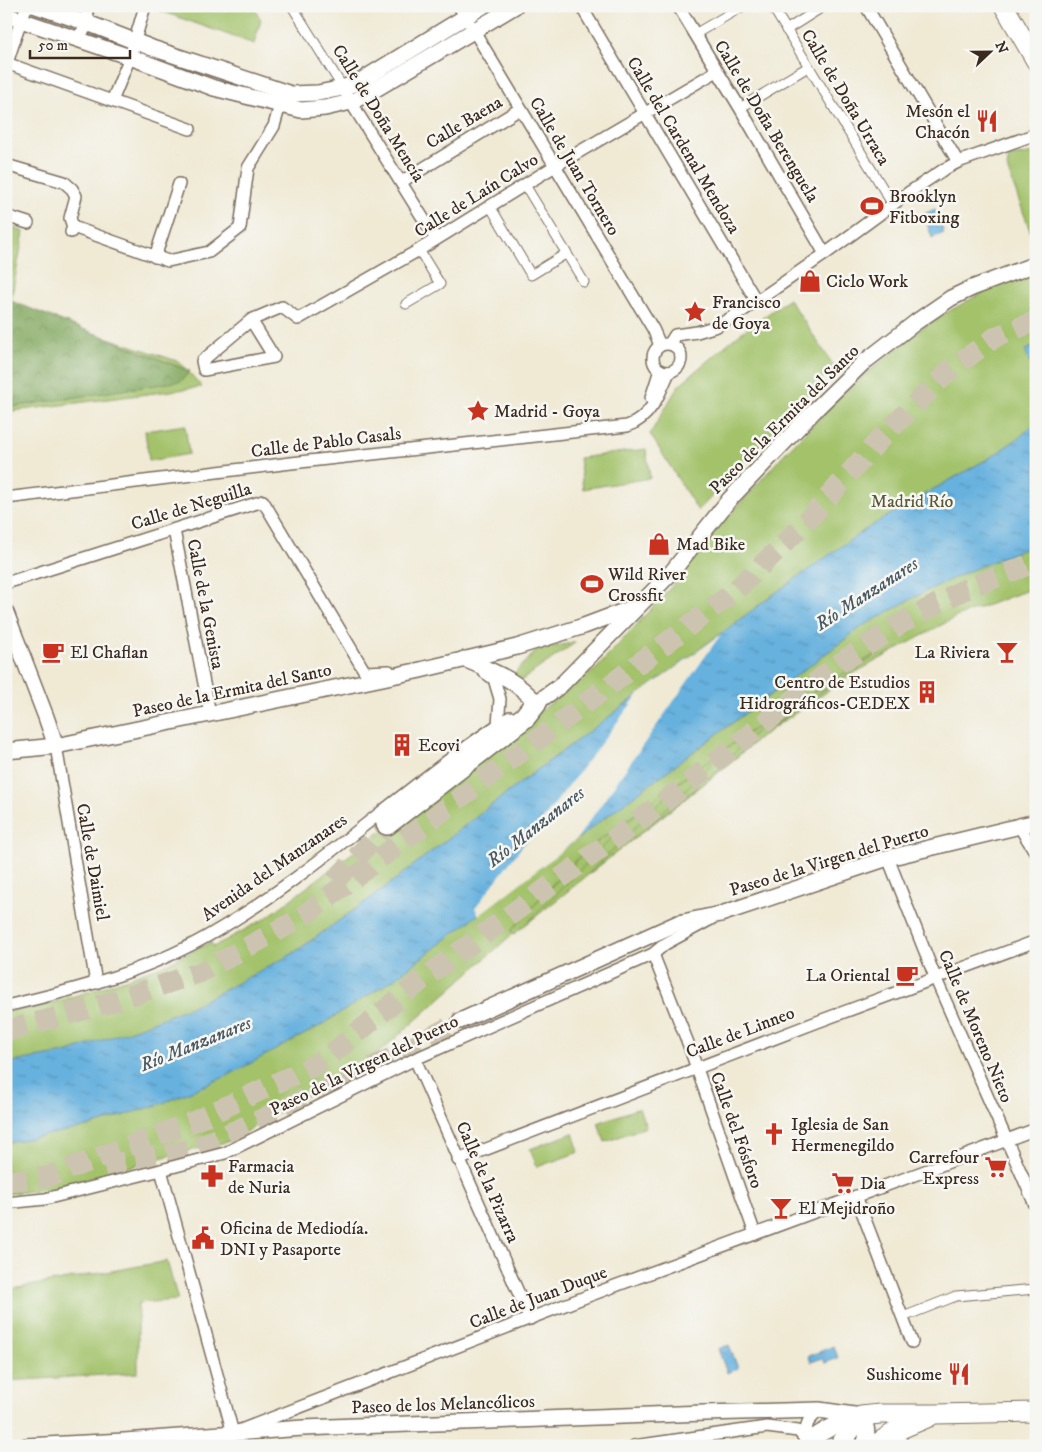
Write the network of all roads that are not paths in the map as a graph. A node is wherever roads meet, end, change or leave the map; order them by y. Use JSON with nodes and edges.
{"nodes":[{"id":1,"x":36,"y":6,"type":"edge"},
{"id":2,"x":86,"y":6,"type":"edge"},
{"id":3,"x":145,"y":6,"type":"edge"},
{"id":4,"x":292,"y":6,"type":"edge"},
{"id":5,"x":483,"y":6,"type":"edge"},
{"id":6,"x":516,"y":6,"type":"edge"},
{"id":7,"x":581,"y":6,"type":"edge"},
{"id":8,"x":678,"y":6,"type":"edge"},
{"id":9,"x":743,"y":6,"type":"edge"},
{"id":10,"x":772,"y":6,"type":"edge"},
{"id":11,"x":824,"y":6,"type":"edge"},
{"id":12,"x":866,"y":6,"type":"edge"},
{"id":13,"x":1004,"y":6,"type":"edge"},
{"id":14,"x":462,"y":12,"type":"edge"},
{"id":15,"x":18,"y":14,"type":"edge"},
{"id":16,"x":90,"y":24,"type":"junction"},
{"id":17,"x":786,"y":30,"type":"junction"},
{"id":18,"x":474,"y":32,"type":"junction"},
{"id":19,"x":695,"y":34,"type":"junction"},
{"id":20,"x":75,"y":39,"type":"junction"},
{"id":21,"x":135,"y":41,"type":"junction"},
{"id":22,"x":130,"y":57,"type":"junction"},
{"id":23,"x":1036,"y":61,"type":"edge"},
{"id":24,"x":6,"y":63,"type":"edge"},
{"id":25,"x":808,"y":67,"type":"junction"},
{"id":26,"x":717,"y":71,"type":"junction"},
{"id":27,"x":343,"y":88,"type":"junction"},
{"id":28,"x":112,"y":101,"type":"junction"},
{"id":29,"x":351,"y":102,"type":"junction"},
{"id":30,"x":280,"y":105,"type":"junction"},
{"id":31,"x":520,"y":108,"type":"junction"},
{"id":32,"x":740,"y":108,"type":"junction"},
{"id":33,"x":644,"y":113,"type":"junction"},
{"id":34,"x":190,"y":129,"type":"dead end"},
{"id":35,"x":1036,"y":134,"type":"edge"},
{"id":36,"x":958,"y":162,"type":"junction"},
{"id":37,"x":6,"y":165,"type":"edge"},
{"id":38,"x":555,"y":166,"type":"junction"},
{"id":39,"x":401,"y":182,"type":"junction"},
{"id":40,"x":179,"y":184,"type":"dead end"},
{"id":41,"x":525,"y":185,"type":"junction"},
{"id":42,"x":892,"y":205,"type":"junction"},
{"id":43,"x":490,"y":206,"type":"junction"},
{"id":44,"x":6,"y":216,"type":"edge"},
{"id":45,"x":28,"y":222,"type":"dead end"},
{"id":46,"x":436,"y":239,"type":"junction"},
{"id":47,"x":419,"y":250,"type":"junction"},
{"id":48,"x":566,"y":253,"type":"junction"},
{"id":49,"x":825,"y":254,"type":"junction"},
{"id":50,"x":155,"y":257,"type":"junction"},
{"id":51,"x":1036,"y":264,"type":"edge"},
{"id":52,"x":584,"y":282,"type":"dead end"},
{"id":53,"x":757,"y":302,"type":"junction"},
{"id":54,"x":406,"y":304,"type":"dead end"},
{"id":55,"x":251,"y":320,"type":"junction"},
{"id":56,"x":665,"y":344,"type":"junction"},
{"id":57,"x":664,"y":371,"type":"junction"},
{"id":58,"x":6,"y":498,"type":"edge"},
{"id":59,"x":174,"y":530,"type":"junction"},
{"id":60,"x":6,"y":583,"type":"edge"},
{"id":61,"x":638,"y":606,"type":"junction"},
{"id":62,"x":6,"y":613,"type":"edge"},
{"id":63,"x":464,"y":660,"type":"junction"},
{"id":64,"x":416,"y":671,"type":"junction"},
{"id":65,"x":536,"y":704,"type":"junction"},
{"id":66,"x":210,"y":714,"type":"junction"},
{"id":67,"x":498,"y":725,"type":"junction"},
{"id":68,"x":56,"y":746,"type":"junction"},
{"id":69,"x":6,"y":751,"type":"edge"},
{"id":70,"x":1036,"y":822,"type":"edge"},
{"id":71,"x":387,"y":824,"type":"tunnel mouth"},
{"id":72,"x":1019,"y":826,"type":"junction"},
{"id":73,"x":1036,"y":854,"type":"edge"},
{"id":74,"x":888,"y":858,"type":"junction"},
{"id":75,"x":721,"y":914,"type":"junction"},
{"id":76,"x":1036,"y":941,"type":"edge"},
{"id":77,"x":654,"y":954,"type":"junction"},
{"id":78,"x":935,"y":977,"type":"junction"},
{"id":79,"x":96,"y":983,"type":"junction"},
{"id":80,"x":6,"y":1006,"type":"edge"},
{"id":81,"x":460,"y":1021,"type":"tunnel mouth"},
{"id":82,"x":415,"y":1059,"type":"junction"},
{"id":83,"x":696,"y":1068,"type":"junction"},
{"id":84,"x":1036,"y":1129,"type":"edge"},
{"id":85,"x":1006,"y":1140,"type":"junction"},
{"id":86,"x":458,"y":1160,"type":"junction"},
{"id":87,"x":162,"y":1170,"type":"junction"},
{"id":88,"x":856,"y":1196,"type":"junction"},
{"id":89,"x":6,"y":1203,"type":"edge"},
{"id":90,"x":1036,"y":1206,"type":"edge"},
{"id":91,"x":755,"y":1234,"type":"junction"},
{"id":92,"x":1036,"y":1290,"type":"edge"},
{"id":93,"x":903,"y":1317,"type":"junction"},
{"id":94,"x":530,"y":1319,"type":"junction"},
{"id":95,"x":912,"y":1342,"type":"dead end"},
{"id":96,"x":819,"y":1410,"type":"junction"},
{"id":97,"x":1036,"y":1412,"type":"edge"},
{"id":98,"x":880,"y":1414,"type":"junction"},
{"id":99,"x":935,"y":1414,"type":"junction"},
{"id":100,"x":861,"y":1416,"type":"junction"},
{"id":101,"x":233,"y":1433,"type":"junction"},
{"id":102,"x":900,"y":1438,"type":"edge"},
{"id":103,"x":808,"y":1443,"type":"edge"},
{"id":104,"x":129,"y":1444,"type":"edge"},
{"id":105,"x":26,"y":1446,"type":"edge"},
{"id":106,"x":211,"y":1446,"type":"edge"},
{"id":107,"x":634,"y":1446,"type":"edge"},
{"id":108,"x":839,"y":1446,"type":"edge"},
{"id":109,"x":864,"y":1446,"type":"edge"},
{"id":110,"x":873,"y":1446,"type":"edge"}],
"edges":[{"from":1,"to":16,"type":"street"},
{"from":2,"to":16,"type":"street"},
{"from":3,"to":21,"type":"street"},
{"from":4,"to":27,"type":"street","name":"Calle de Doña Mencía"},
{"from":5,"to":14,"type":"street"},
{"from":6,"to":18,"type":"street"},
{"from":7,"to":33,"type":"street","name":"Calle del Cardenal Mendoza"},
{"from":8,"to":19,"type":"street","name":"Calle de Doña Berenguela"},
{"from":9,"to":19,"type":"street"},
{"from":10,"to":17,"type":"street","name":"Calle de Doña Urraca"},
{"from":11,"to":17,"type":"street"},
{"from":12,"to":36,"type":"street"},
{"from":13,"to":23,"type":"main road"},
{"from":14,"to":18,"type":"street","name":"Calle de Juan Tornero"},
{"from":14,"to":27,"type":"street"},
{"from":15,"to":20,"type":"street"},
{"from":15,"to":24,"type":"street"},
{"from":16,"to":20,"type":"street"},
{"from":16,"to":21,"type":"street"},
{"from":17,"to":25,"type":"street","name":"Calle de Doña Urraca"},
{"from":18,"to":29,"type":"street"},
{"from":18,"to":31,"type":"street","name":"Calle de Juan Tornero"},
{"from":19,"to":26,"type":"street","name":"Calle de Doña Berenguela"},
{"from":20,"to":22,"type":"street"},
{"from":21,"to":22,"type":"street"},
{"from":21,"to":27,"type":"street"},
{"from":22,"to":28,"type":"street"},
{"from":22,"to":30,"type":"street"},
{"from":24,"to":28,"type":"street"},
{"from":25,"to":32,"type":"street"},
{"from":25,"to":42,"type":"street","name":"Calle de Doña Urraca"},
{"from":26,"to":32,"type":"street","name":"Calle de Doña Berenguela"},
{"from":26,"to":33,"type":"street","name":"Calle de Laín Calvo"},
{"from":27,"to":29,"type":"street","name":"Calle de Doña Mencía"},
{"from":28,"to":34,"type":"street"},
{"from":29,"to":30,"type":"street"},
{"from":29,"to":39,"type":"street","name":"Calle de Doña Mencía"},
{"from":30,"to":50,"type":"street"},
{"from":31,"to":38,"type":"street","name":"Calle de Juan Tornero"},
{"from":31,"to":39,"type":"street","name":"Calle Baena"},
{"from":32,"to":49,"type":"street","name":"Calle de Doña Berenguela"},
{"from":33,"to":38,"type":"street","name":"Calle de Laín Calvo"},
{"from":33,"to":53,"type":"street","name":"Calle del Cardenal Mendoza"},
{"from":35,"to":36,"type":"street"},
{"from":36,"to":42,"type":"street"},
{"from":37,"to":50,"type":"street"},
{"from":38,"to":41,"type":"street","name":"Calle de Laín Calvo"},
{"from":38,"to":56,"type":"street","name":"Calle de Juan Tornero"},
{"from":39,"to":46,"type":"street","name":"Calle de Doña Mencía"},
{"from":40,"to":50,"type":"street"},
{"from":41,"to":43,"type":"street","name":"Calle de Laín Calvo"},
{"from":41,"to":48,"type":"street"},
{"from":42,"to":49,"type":"street"},
{"from":43,"to":46,"type":"street","name":"Calle de Laín Calvo"},
{"from":43,"to":48,"type":"street"},
{"from":44,"to":45,"type":"street"},
{"from":46,"to":47,"type":"street","name":"Calle de Laín Calvo"},
{"from":47,"to":54,"type":"street"},
{"from":47,"to":55,"type":"street","name":"Calle de Laín Calvo"},
{"from":48,"to":52,"type":"street"},
{"from":49,"to":53,"type":"street"},
{"from":51,"to":61,"type":"street","name":"Paseo de la Ermita del Santo"},
{"from":53,"to":56,"type":"street"},
{"from":55,"to":55,"type":"street","name":"Calle de Laín Calvo"},
{"from":56,"to":57,"type":"street"},
{"from":56,"to":57,"type":"street"},
{"from":57,"to":58,"type":"street","name":"Calle de Pablo Casals"},
{"from":59,"to":60,"type":"street","name":"Calle de Neguilla"},
{"from":59,"to":64,"type":"street","name":"Calle de Neguilla"},
{"from":59,"to":66,"type":"street","name":"Calle de la Genista"},
{"from":61,"to":63,"type":"street","name":"Paseo de la Ermita del Santo"},
{"from":61,"to":65,"type":"street","name":"Paseo de la Ermita del Santo"},
{"from":62,"to":68,"type":"street"},
{"from":63,"to":64,"type":"street","name":"Paseo de la Ermita del Santo"},
{"from":63,"to":65,"type":"street"},
{"from":63,"to":67,"type":"street"},
{"from":64,"to":66,"type":"street","name":"Paseo de la Ermita del Santo"},
{"from":65,"to":67,"type":"street","name":"Avenida del Manzanares"},
{"from":65,"to":71,"type":"highway"},
{"from":66,"to":68,"type":"street","name":"Paseo de la Ermita del Santo"},
{"from":67,"to":79,"type":"street","name":"Avenida del Manzanares"},
{"from":68,"to":69,"type":"street","name":"Paseo de la Ermita del Santo"},
{"from":68,"to":79,"type":"street","name":"Calle de Daimiel"},
{"from":70,"to":72,"type":"street","name":"Paseo de la Virgen del Puerto"},
{"from":72,"to":73,"type":"street"},
{"from":72,"to":74,"type":"street","name":"Paseo de la Virgen del Puerto"},
{"from":74,"to":75,"type":"street","name":"Paseo de la Virgen del Puerto"},
{"from":74,"to":78,"type":"street","name":"Calle de Moreno Nieto"},
{"from":75,"to":77,"type":"street","name":"Paseo de la Virgen del Puerto"},
{"from":75,"to":81,"type":"street","name":"Paseo de la Virgen del Puerto"},
{"from":76,"to":78,"type":"street","name":"Calle de Linneo"},
{"from":77,"to":82,"type":"street","name":"Paseo de la Virgen del Puerto"},
{"from":77,"to":83,"type":"street","name":"Calle del Fósforo"},
{"from":78,"to":83,"type":"street","name":"Calle de Linneo"},
{"from":78,"to":85,"type":"street","name":"Calle de Moreno Nieto"},
{"from":79,"to":80,"type":"street","name":"Avenida del Manzanares"},
{"from":82,"to":86,"type":"street","name":"Calle de la Pizarra"},
{"from":82,"to":87,"type":"street","name":"Paseo de la Virgen del Puerto"},
{"from":83,"to":86,"type":"street","name":"Calle de Linneo"},
{"from":83,"to":91,"type":"street","name":"Calle del Fósforo"},
{"from":84,"to":85,"type":"street","name":"Calle de Juan Duque"},
{"from":85,"to":88,"type":"street","name":"Calle de Juan Duque"},
{"from":85,"to":90,"type":"street","name":"Calle de Moreno Nieto"},
{"from":86,"to":94,"type":"street","name":"Calle de la Pizarra"},
{"from":87,"to":89,"type":"street","name":"Paseo de la Virgen del Puerto"},
{"from":87,"to":101,"type":"street"},
{"from":88,"to":91,"type":"street","name":"Calle de Juan Duque"},
{"from":88,"to":93,"type":"street"},
{"from":91,"to":94,"type":"street","name":"Calle de Juan Duque"},
{"from":92,"to":93,"type":"street"},
{"from":93,"to":95,"type":"street"},
{"from":94,"to":101,"type":"street","name":"Calle de Juan Duque"},
{"from":96,"to":100,"type":"street","name":"Paseo de los Melancólicos"},
{"from":96,"to":101,"type":"street","name":"Paseo de los Melancólicos"},
{"from":96,"to":103,"type":"street"},
{"from":97,"to":99,"type":"main road"},
{"from":98,"to":99,"type":"main road"},
{"from":98,"to":100,"type":"main road"},
{"from":98,"to":102,"type":"street"},
{"from":99,"to":102,"type":"main road"},
{"from":100,"to":103,"type":"main road"},
{"from":100,"to":108,"type":"main road"},
{"from":100,"to":109,"type":"street"},
{"from":101,"to":104,"type":"street","name":"Paseo de los Melancólicos"},
{"from":101,"to":106,"type":"street","name":"Calle de Juan Duque"},
{"from":102,"to":110,"type":"main road"},
{"from":103,"to":107,"type":"street"},
{"from":104,"to":105,"type":"street","name":"Paseo de los Melancólicos"}]}
